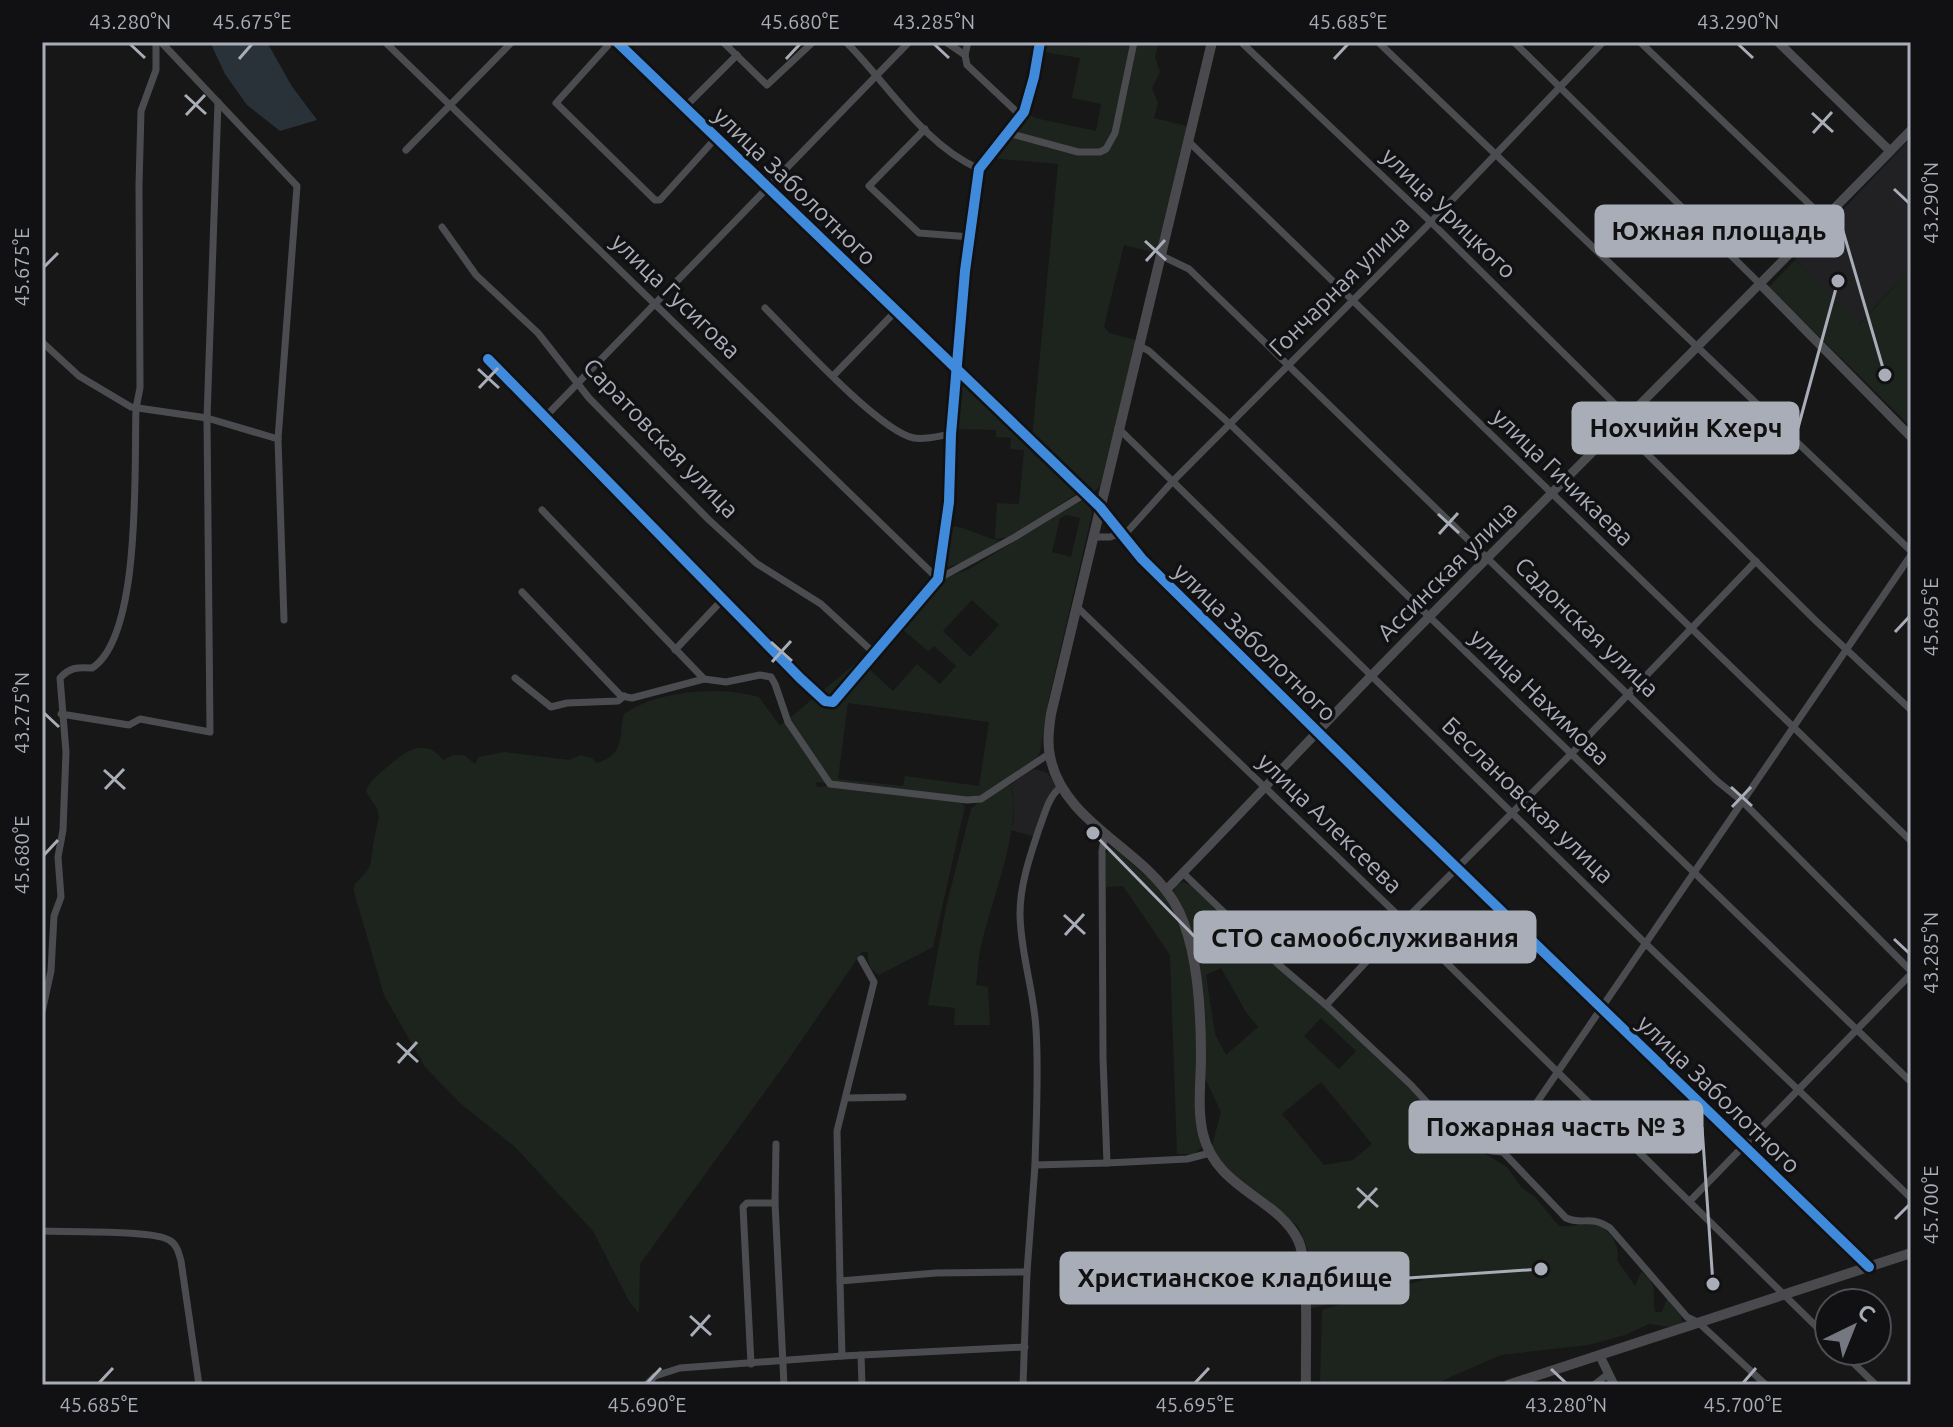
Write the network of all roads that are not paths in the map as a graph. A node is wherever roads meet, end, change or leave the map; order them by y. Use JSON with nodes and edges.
{"nodes":[{"id":1,"x":159,"y":42,"type":"edge"},
{"id":2,"x":385,"y":42,"type":"edge"},
{"id":3,"x":512,"y":42,"type":"edge"},
{"id":4,"x":614,"y":42,"type":"edge"},
{"id":5,"x":723,"y":42,"type":"edge"},
{"id":6,"x":813,"y":42,"type":"edge"},
{"id":7,"x":846,"y":42,"type":"edge"},
{"id":8,"x":909,"y":42,"type":"edge"},
{"id":9,"x":946,"y":42,"type":"edge"},
{"id":10,"x":968,"y":42,"type":"edge"},
{"id":11,"x":1040,"y":42,"type":"edge"},
{"id":12,"x":1134,"y":42,"type":"edge"},
{"id":13,"x":1212,"y":42,"type":"edge"},
{"id":14,"x":1241,"y":42,"type":"edge"},
{"id":15,"x":1378,"y":42,"type":"edge"},
{"id":16,"x":1514,"y":42,"type":"edge"},
{"id":17,"x":1603,"y":42,"type":"edge"},
{"id":18,"x":1640,"y":42,"type":"edge"},
{"id":19,"x":1778,"y":42,"type":"edge"},
{"id":20,"x":737,"y":55,"type":"junction"},
{"id":21,"x":965,"y":55,"type":"junction"},
{"id":22,"x":878,"y":76,"type":"junction"},
{"id":23,"x":1560,"y":86,"type":"junction"},
{"id":24,"x":218,"y":102,"type":"junction"},
{"id":25,"x":451,"y":104,"type":"junction"},
{"id":26,"x":684,"y":108,"type":"junction"},
{"id":27,"x":1021,"y":116,"type":"junction"},
{"id":28,"x":925,"y":129,"type":"junction"},
{"id":29,"x":1911,"y":130,"type":"edge"},
{"id":30,"x":1008,"y":133,"type":"junction"},
{"id":31,"x":715,"y":139,"type":"junction"},
{"id":32,"x":1188,"y":141,"type":"junction"},
{"id":33,"x":406,"y":150,"type":"dead end"},
{"id":34,"x":1890,"y":151,"type":"junction"},
{"id":35,"x":1495,"y":155,"type":"junction"},
{"id":36,"x":979,"y":169,"type":"junction"},
{"id":37,"x":768,"y":187,"type":"junction"},
{"id":38,"x":1825,"y":219,"type":"junction"},
{"id":39,"x":1431,"y":222,"type":"junction"},
{"id":40,"x":442,"y":227,"type":"dead end"},
{"id":41,"x":971,"y":237,"type":"junction"},
{"id":42,"x":1160,"y":255,"type":"junction"},
{"id":43,"x":1760,"y":284,"type":"junction"},
{"id":44,"x":1353,"y":301,"type":"junction"},
{"id":45,"x":655,"y":303,"type":"junction"},
{"id":46,"x":765,"y":308,"type":"dead end"},
{"id":47,"x":895,"y":312,"type":"junction"},
{"id":48,"x":42,"y":342,"type":"edge"},
{"id":49,"x":1138,"y":345,"type":"junction"},
{"id":50,"x":1697,"y":346,"type":"junction"},
{"id":51,"x":488,"y":359,"type":"dead end"},
{"id":52,"x":1289,"y":366,"type":"junction"},
{"id":53,"x":955,"y":367,"type":"junction"},
{"id":54,"x":833,"y":376,"type":"junction"},
{"id":55,"x":577,"y":383,"type":"junction"},
{"id":56,"x":136,"y":408,"type":"junction"},
{"id":57,"x":546,"y":416,"type":"junction"},
{"id":58,"x":1627,"y":416,"type":"junction"},
{"id":59,"x":207,"y":418,"type":"junction"},
{"id":60,"x":1231,"y":425,"type":"junction"},
{"id":61,"x":1618,"y":425,"type":"junction"},
{"id":62,"x":1118,"y":428,"type":"junction"},
{"id":63,"x":951,"y":434,"type":"junction"},
{"id":64,"x":1911,"y":437,"type":"edge"},
{"id":65,"x":278,"y":439,"type":"junction"},
{"id":66,"x":1173,"y":481,"type":"junction"},
{"id":67,"x":1085,"y":494,"type":"junction"},
{"id":68,"x":1552,"y":494,"type":"junction"},
{"id":69,"x":1100,"y":507,"type":"junction"},
{"id":70,"x":542,"y":510,"type":"dead end"},
{"id":71,"x":1122,"y":535,"type":"junction"},
{"id":72,"x":1093,"y":537,"type":"junction"},
{"id":73,"x":1911,"y":553,"type":"edge"},
{"id":74,"x":1487,"y":558,"type":"junction"},
{"id":75,"x":1756,"y":561,"type":"junction"},
{"id":76,"x":938,"y":579,"type":"junction"},
{"id":77,"x":522,"y":592,"type":"dead end"},
{"id":78,"x":723,"y":599,"type":"junction"},
{"id":79,"x":1077,"y":607,"type":"junction"},
{"id":80,"x":1429,"y":618,"type":"junction"},
{"id":81,"x":284,"y":620,"type":"dead end"},
{"id":82,"x":1690,"y":628,"type":"junction"},
{"id":83,"x":675,"y":650,"type":"junction"},
{"id":84,"x":1846,"y":650,"type":"junction"},
{"id":85,"x":874,"y":653,"type":"junction"},
{"id":86,"x":1372,"y":675,"type":"junction"},
{"id":87,"x":515,"y":678,"type":"dead end"},
{"id":88,"x":704,"y":679,"type":"junction"},
{"id":89,"x":1627,"y":694,"type":"junction"},
{"id":90,"x":624,"y":696,"type":"junction"},
{"id":91,"x":1911,"y":710,"type":"edge"},
{"id":92,"x":61,"y":714,"type":"junction"},
{"id":93,"x":1792,"y":726,"type":"junction"},
{"id":94,"x":1318,"y":731,"type":"junction"},
{"id":95,"x":1049,"y":754,"type":"junction"},
{"id":96,"x":1571,"y":754,"type":"junction"},
{"id":97,"x":1062,"y":786,"type":"junction"},
{"id":98,"x":1264,"y":787,"type":"junction"},
{"id":99,"x":1742,"y":801,"type":"junction"},
{"id":100,"x":1511,"y":811,"type":"junction"},
{"id":101,"x":1105,"y":833,"type":"junction"},
{"id":102,"x":1911,"y":841,"type":"edge"},
{"id":103,"x":1457,"y":867,"type":"junction"},
{"id":104,"x":1183,"y":873,"type":"junction"},
{"id":105,"x":1694,"y":875,"type":"junction"},
{"id":106,"x":1166,"y":890,"type":"junction"},
{"id":107,"x":42,"y":914,"type":"edge"},
{"id":108,"x":54,"y":916,"type":"junction"},
{"id":109,"x":1404,"y":921,"type":"junction"},
{"id":110,"x":1645,"y":943,"type":"junction"},
{"id":111,"x":861,"y":959,"type":"dead end"},
{"id":112,"x":1911,"y":972,"type":"edge"},
{"id":113,"x":1326,"y":1005,"type":"junction"},
{"id":114,"x":1603,"y":1008,"type":"junction"},
{"id":115,"x":42,"y":1012,"type":"edge"},
{"id":116,"x":1857,"y":1031,"type":"junction"},
{"id":117,"x":1556,"y":1072,"type":"junction"},
{"id":118,"x":1911,"y":1082,"type":"edge"},
{"id":119,"x":1798,"y":1090,"type":"junction"},
{"id":120,"x":903,"y":1097,"type":"dead end"},
{"id":121,"x":846,"y":1098,"type":"junction"},
{"id":122,"x":776,"y":1144,"type":"dead end"},
{"id":123,"x":1744,"y":1146,"type":"junction"},
{"id":124,"x":1503,"y":1152,"type":"junction"},
{"id":125,"x":1210,"y":1153,"type":"junction"},
{"id":126,"x":1107,"y":1163,"type":"junction"},
{"id":127,"x":1035,"y":1165,"type":"junction"},
{"id":128,"x":1911,"y":1198,"type":"edge"},
{"id":129,"x":1690,"y":1201,"type":"junction"},
{"id":130,"x":775,"y":1203,"type":"junction"},
{"id":131,"x":42,"y":1231,"type":"edge"},
{"id":132,"x":1911,"y":1253,"type":"edge"},
{"id":133,"x":1869,"y":1267,"type":"junction"},
{"id":134,"x":1027,"y":1272,"type":"junction"},
{"id":135,"x":840,"y":1281,"type":"junction"},
{"id":136,"x":1784,"y":1295,"type":"junction"},
{"id":137,"x":1699,"y":1323,"type":"junction"},
{"id":138,"x":1813,"y":1323,"type":"edge"},
{"id":139,"x":1025,"y":1347,"type":"junction"},
{"id":140,"x":861,"y":1355,"type":"junction"},
{"id":141,"x":842,"y":1356,"type":"junction"},
{"id":142,"x":1600,"y":1356,"type":"junction"},
{"id":143,"x":783,"y":1361,"type":"junction"},
{"id":144,"x":751,"y":1364,"type":"junction"},
{"id":145,"x":1857,"y":1367,"type":"edge"},
{"id":146,"x":661,"y":1375,"type":"junction"},
{"id":147,"x":1611,"y":1382,"type":"edge"},
{"id":148,"x":199,"y":1385,"type":"edge"},
{"id":149,"x":646,"y":1385,"type":"edge"},
{"id":150,"x":657,"y":1385,"type":"edge"},
{"id":151,"x":784,"y":1385,"type":"edge"},
{"id":152,"x":862,"y":1385,"type":"edge"},
{"id":153,"x":1023,"y":1385,"type":"edge"},
{"id":154,"x":1306,"y":1385,"type":"edge"},
{"id":155,"x":1508,"y":1385,"type":"edge"},
{"id":156,"x":1594,"y":1385,"type":"edge"},
{"id":157,"x":1766,"y":1385,"type":"edge"},
{"id":158,"x":1876,"y":1385,"type":"edge"}],
"edges":[{"from":1,"to":24,"type":"street"},
{"from":1,"to":56,"type":"street"},
{"from":2,"to":25,"type":"street","name":"улица Гусигова"},
{"from":3,"to":25,"type":"street"},
{"from":4,"to":26,"type":"street","name":"улица Заболотного"},
{"from":4,"to":31,"type":"street"},
{"from":5,"to":20,"type":"street"},
{"from":6,"to":20,"type":"street"},
{"from":7,"to":22,"type":"street"},
{"from":8,"to":22,"type":"street"},
{"from":9,"to":21,"type":"street"},
{"from":10,"to":21,"type":"street"},
{"from":11,"to":27,"type":"street"},
{"from":12,"to":30,"type":"street"},
{"from":13,"to":32,"type":"main road"},
{"from":14,"to":39,"type":"street","name":"улица Урицкого"},
{"from":15,"to":35,"type":"street"},
{"from":16,"to":23,"type":"street"},
{"from":17,"to":23,"type":"street","name":"Гончарная улица"},
{"from":18,"to":38,"type":"street"},
{"from":19,"to":34,"type":"street"},
{"from":20,"to":26,"type":"street"},
{"from":21,"to":27,"type":"street"},
{"from":22,"to":28,"type":"street"},
{"from":22,"to":37,"type":"street"},
{"from":23,"to":35,"type":"street","name":"Гончарная улица"},
{"from":23,"to":43,"type":"street"},
{"from":24,"to":59,"type":"street"},
{"from":24,"to":65,"type":"street"},
{"from":25,"to":33,"type":"street"},
{"from":25,"to":45,"type":"street","name":"улица Гусигова"},
{"from":26,"to":31,"type":"street","name":"улица Заболотного"},
{"from":27,"to":30,"type":"street"},
{"from":28,"to":36,"type":"street"},
{"from":28,"to":41,"type":"street"},
{"from":29,"to":34,"type":"street","name":"Ассинская улица"},
{"from":30,"to":36,"type":"street"},
{"from":31,"to":37,"type":"street","name":"улица Заболотного"},
{"from":32,"to":42,"type":"main road"},
{"from":32,"to":44,"type":"street","name":"улица Гичикаева"},
{"from":34,"to":38,"type":"street","name":"Ассинская улица"},
{"from":35,"to":39,"type":"street","name":"Гончарная улица"},
{"from":35,"to":50,"type":"street"},
{"from":36,"to":41,"type":"street"},
{"from":37,"to":45,"type":"street"},
{"from":37,"to":47,"type":"street","name":"улица Заболотного"},
{"from":38,"to":43,"type":"street","name":"Ассинская улица"},
{"from":39,"to":44,"type":"street","name":"Гончарная улица"},
{"from":39,"to":58,"type":"street","name":"улица Урицкого"},
{"from":40,"to":55,"type":"street","name":"Саратовская улица"},
{"from":41,"to":53,"type":"street"},
{"from":42,"to":49,"type":"main road"},
{"from":42,"to":52,"type":"street","name":"Садонская улица"},
{"from":43,"to":50,"type":"street","name":"Ассинская улица"},
{"from":43,"to":64,"type":"street"},
{"from":44,"to":52,"type":"street","name":"Гончарная улица"},
{"from":44,"to":68,"type":"street","name":"улица Гичикаева"},
{"from":45,"to":55,"type":"street"},
{"from":45,"to":76,"type":"street","name":"улица Гусигова"},
{"from":46,"to":54,"type":"street"},
{"from":47,"to":53,"type":"street","name":"улица Заболотного"},
{"from":47,"to":54,"type":"street"},
{"from":48,"to":56,"type":"street"},
{"from":49,"to":60,"type":"street","name":"улица Нахимова"},
{"from":49,"to":62,"type":"main road"},
{"from":50,"to":58,"type":"street","name":"Ассинская улица"},
{"from":50,"to":73,"type":"street"},
{"from":51,"to":57,"type":"street"},
{"from":52,"to":60,"type":"street","name":"Гончарная улица"},
{"from":52,"to":74,"type":"street","name":"Садонская улица"},
{"from":53,"to":63,"type":"street"},
{"from":53,"to":67,"type":"street","name":"улица Заболотного"},
{"from":54,"to":63,"type":"street"},
{"from":55,"to":57,"type":"street"},
{"from":55,"to":85,"type":"street","name":"Саратовская улица"},
{"from":56,"to":59,"type":"street"},
{"from":56,"to":92,"type":"street"},
{"from":57,"to":78,"type":"street"},
{"from":58,"to":61,"type":"street","name":"Ассинская улица"},
{"from":59,"to":65,"type":"street"},
{"from":59,"to":92,"type":"street"},
{"from":60,"to":66,"type":"street","name":"Гончарная улица"},
{"from":60,"to":80,"type":"street","name":"улица Нахимова"},
{"from":61,"to":68,"type":"street","name":"Ассинская улица"},
{"from":61,"to":75,"type":"street"},
{"from":62,"to":66,"type":"street","name":"Беслановская улица"},
{"from":62,"to":69,"type":"main road"},
{"from":63,"to":76,"type":"street"},
{"from":65,"to":81,"type":"street"},
{"from":66,"to":71,"type":"street","name":"Гончарная улица"},
{"from":66,"to":86,"type":"street","name":"Беслановская улица"},
{"from":67,"to":69,"type":"street","name":"улица Заболотного"},
{"from":67,"to":76,"type":"street"},
{"from":68,"to":74,"type":"street","name":"Ассинская улица"},
{"from":68,"to":82,"type":"street","name":"улица Гичикаева"},
{"from":69,"to":71,"type":"street","name":"улица Заболотного"},
{"from":69,"to":72,"type":"main road"},
{"from":70,"to":83,"type":"street"},
{"from":71,"to":72,"type":"street"},
{"from":71,"to":94,"type":"street","name":"улица Заболотного"},
{"from":72,"to":79,"type":"main road"},
{"from":73,"to":84,"type":"street"},
{"from":74,"to":80,"type":"street","name":"Ассинская улица"},
{"from":74,"to":89,"type":"street","name":"Садонская улица"},
{"from":75,"to":82,"type":"street"},
{"from":75,"to":84,"type":"street"},
{"from":76,"to":85,"type":"street"},
{"from":77,"to":90,"type":"street"},
{"from":78,"to":83,"type":"street"},
{"from":78,"to":85,"type":"street"},
{"from":79,"to":95,"type":"main road"},
{"from":79,"to":98,"type":"street","name":"улица Алексеева"},
{"from":80,"to":86,"type":"street","name":"Ассинская улица"},
{"from":80,"to":96,"type":"street","name":"улица Нахимова"},
{"from":82,"to":89,"type":"street"},
{"from":82,"to":93,"type":"street","name":"улица Гичикаева"},
{"from":83,"to":88,"type":"street"},
{"from":84,"to":91,"type":"street"},
{"from":84,"to":93,"type":"street"},
{"from":86,"to":94,"type":"street","name":"Ассинская улица"},
{"from":86,"to":100,"type":"street","name":"Беслановская улица"},
{"from":87,"to":90,"type":"street"},
{"from":88,"to":90,"type":"street"},
{"from":88,"to":95,"type":"street"},
{"from":89,"to":96,"type":"street"},
{"from":89,"to":99,"type":"street","name":"Садонская улица"},
{"from":92,"to":108,"type":"street"},
{"from":93,"to":99,"type":"street"},
{"from":93,"to":102,"type":"street","name":"улица Гичикаева"},
{"from":94,"to":98,"type":"street","name":"Ассинская улица"},
{"from":94,"to":103,"type":"street","name":"улица Заболотного"},
{"from":95,"to":97,"type":"main road"},
{"from":96,"to":100,"type":"street"},
{"from":96,"to":105,"type":"street","name":"улица Нахимова"},
{"from":97,"to":101,"type":"main road"},
{"from":97,"to":127,"type":"street"},
{"from":98,"to":104,"type":"street","name":"Ассинская улица"},
{"from":98,"to":109,"type":"street","name":"улица Алексеева"},
{"from":99,"to":105,"type":"street"},
{"from":99,"to":112,"type":"street","name":"Садонская улица"},
{"from":100,"to":103,"type":"street"},
{"from":100,"to":110,"type":"street","name":"Беслановская улица"},
{"from":101,"to":106,"type":"main road"},
{"from":101,"to":126,"type":"street"},
{"from":103,"to":109,"type":"street"},
{"from":103,"to":114,"type":"street","name":"улица Заболотного"},
{"from":104,"to":106,"type":"street","name":"Ассинская улица"},
{"from":104,"to":113,"type":"street"},
{"from":105,"to":110,"type":"street"},
{"from":105,"to":116,"type":"street","name":"улица Нахимова"},
{"from":106,"to":125,"type":"main road"},
{"from":107,"to":108,"type":"street"},
{"from":108,"to":115,"type":"street"},
{"from":109,"to":113,"type":"street"},
{"from":109,"to":117,"type":"street","name":"улица Алексеева"},
{"from":110,"to":114,"type":"street"},
{"from":110,"to":119,"type":"street","name":"Беслановская улица"},
{"from":111,"to":121,"type":"street"},
{"from":112,"to":116,"type":"street"},
{"from":113,"to":124,"type":"street"},
{"from":114,"to":117,"type":"street"},
{"from":114,"to":123,"type":"street","name":"улица Заболотного"},
{"from":116,"to":118,"type":"street","name":"улица Нахимова"},
{"from":116,"to":119,"type":"street"},
{"from":117,"to":124,"type":"street"},
{"from":117,"to":129,"type":"street","name":"улица Алексеева"},
{"from":119,"to":123,"type":"street"},
{"from":119,"to":128,"type":"street","name":"Беслановская улица"},
{"from":120,"to":121,"type":"street"},
{"from":121,"to":135,"type":"street"},
{"from":122,"to":130,"type":"street"},
{"from":123,"to":129,"type":"street"},
{"from":123,"to":133,"type":"street","name":"улица Заболотного"},
{"from":124,"to":137,"type":"street"},
{"from":125,"to":126,"type":"street"},
{"from":125,"to":154,"type":"main road"},
{"from":126,"to":127,"type":"street"},
{"from":127,"to":134,"type":"street"},
{"from":129,"to":136,"type":"street","name":"улица Алексеева"},
{"from":130,"to":143,"type":"street"},
{"from":130,"to":144,"type":"street"},
{"from":131,"to":148,"type":"street"},
{"from":132,"to":133,"type":"main road"},
{"from":133,"to":136,"type":"main road"},
{"from":134,"to":135,"type":"street"},
{"from":134,"to":139,"type":"street"},
{"from":135,"to":141,"type":"street"},
{"from":136,"to":137,"type":"main road"},
{"from":136,"to":138,"type":"street","name":"улица Алексеева"},
{"from":137,"to":142,"type":"main road"},
{"from":137,"to":157,"type":"street"},
{"from":139,"to":140,"type":"street"},
{"from":139,"to":153,"type":"street"},
{"from":140,"to":141,"type":"street"},
{"from":140,"to":152,"type":"street"},
{"from":141,"to":143,"type":"street"},
{"from":142,"to":147,"type":"street"},
{"from":142,"to":155,"type":"main road"},
{"from":143,"to":144,"type":"street"},
{"from":143,"to":151,"type":"street"},
{"from":144,"to":146,"type":"street"},
{"from":145,"to":158,"type":"street"},
{"from":146,"to":149,"type":"street"},
{"from":146,"to":150,"type":"street"},
{"from":147,"to":156,"type":"street"}]}
